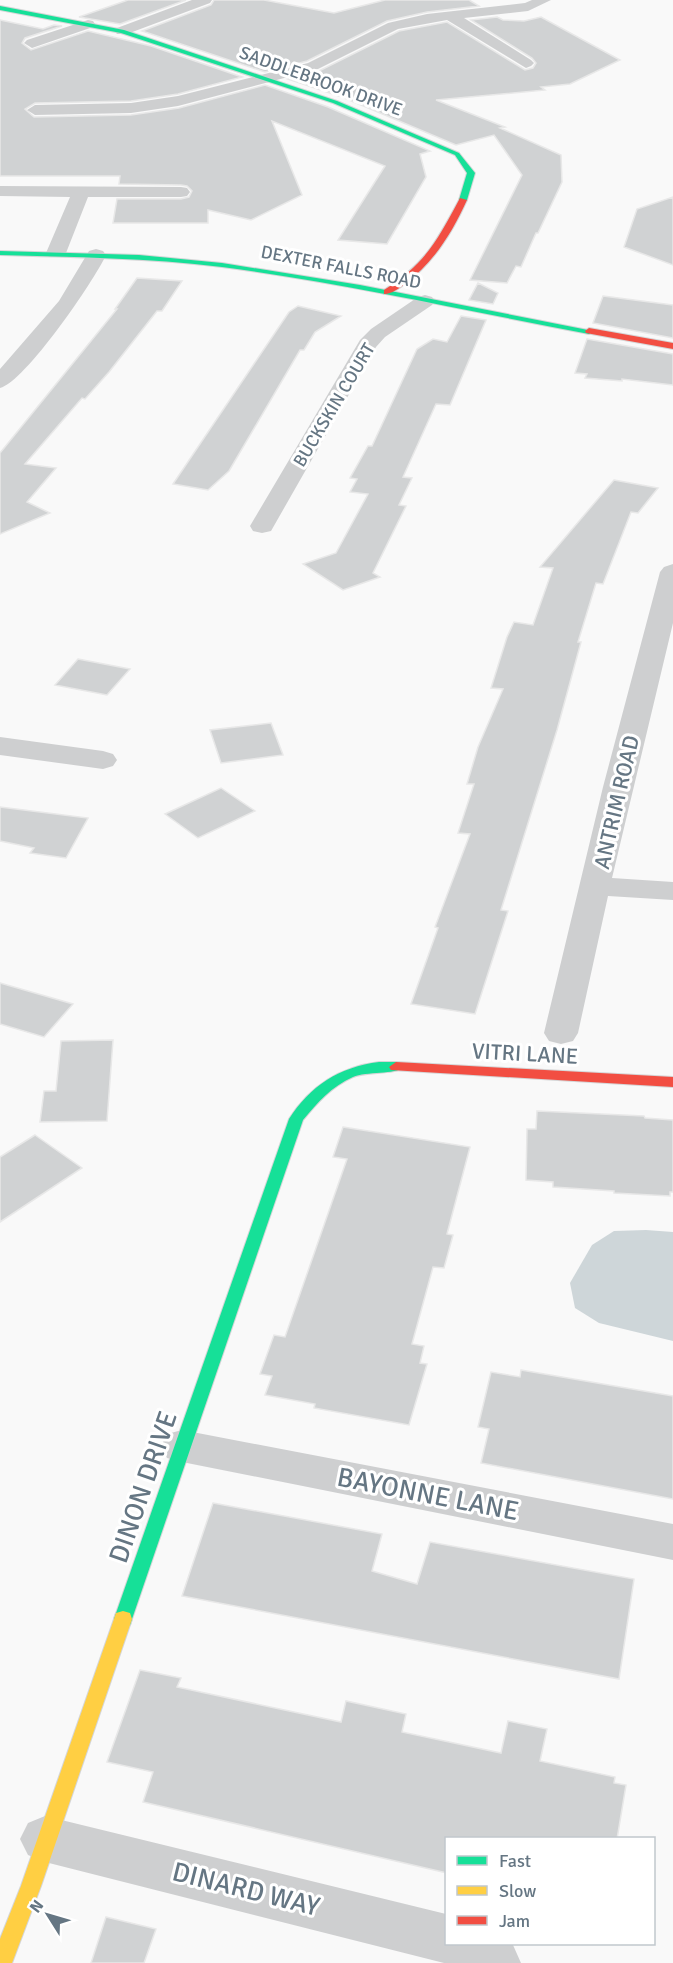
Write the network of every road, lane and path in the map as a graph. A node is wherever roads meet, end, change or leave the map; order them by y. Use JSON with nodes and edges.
{"nodes":[{"id":1,"x":205,"y":0,"type":"edge"},
{"id":2,"x":544,"y":0,"type":"edge"},
{"id":3,"x":0,"y":8,"type":"edge"},
{"id":4,"x":450,"y":16,"type":"junction"},
{"id":5,"x":88,"y":24,"type":"junction"},
{"id":6,"x":122,"y":31,"type":"junction"},
{"id":7,"x":32,"y":43,"type":"dead end"},
{"id":8,"x":526,"y":63,"type":"dead end"},
{"id":9,"x":268,"y":79,"type":"junction"},
{"id":10,"x":35,"y":110,"type":"dead end"},
{"id":11,"x":0,"y":191,"type":"edge"},
{"id":12,"x":81,"y":192,"type":"junction"},
{"id":13,"x":181,"y":192,"type":"dead end"},
{"id":14,"x":0,"y":253,"type":"edge"},
{"id":15,"x":56,"y":253,"type":"junction"},
{"id":16,"x":96,"y":255,"type":"junction"},
{"id":17,"x":387,"y":292,"type":"junction"},
{"id":18,"x":425,"y":301,"type":"junction"},
{"id":19,"x":673,"y":346,"type":"edge"},
{"id":20,"x":0,"y":382,"type":"edge"},
{"id":21,"x":262,"y":526,"type":"dead end"},
{"id":22,"x":673,"y":572,"type":"edge"},
{"id":23,"x":0,"y":746,"type":"edge"},
{"id":24,"x":103,"y":760,"type":"dead end"},
{"id":25,"x":596,"y":886,"type":"junction"},
{"id":26,"x":673,"y":891,"type":"edge"},
{"id":27,"x":561,"y":1033,"type":"dead end"},
{"id":28,"x":375,"y":1066,"type":"joint"},
{"id":29,"x":673,"y":1082,"type":"edge"},
{"id":30,"x":182,"y":1446,"type":"junction"},
{"id":31,"x":673,"y":1542,"type":"edge"},
{"id":32,"x":45,"y":1839,"type":"junction"},
{"id":33,"x":445,"y":1939,"type":"edge"},
{"id":34,"x":462,"y":1945,"type":"edge"},
{"id":35,"x":1,"y":1963,"type":"edge"},
{"id":36,"x":495,"y":1963,"type":"edge"}],
"edges":[{"from":1,"to":6,"type":"street"},
{"from":2,"to":4,"type":"street"},
{"from":3,"to":5,"type":"street","name":"SADDLEBROOK DRIVE"},
{"from":4,"to":8,"type":"street"},
{"from":4,"to":9,"type":"street"},
{"from":5,"to":6,"type":"street","name":"SADDLEBROOK DRIVE"},
{"from":5,"to":7,"type":"street"},
{"from":6,"to":9,"type":"street","name":"SADDLEBROOK DRIVE"},
{"from":9,"to":10,"type":"street"},
{"from":9,"to":17,"type":"street","name":"SADDLEBROOK DRIVE"},
{"from":11,"to":12,"type":"street"},
{"from":12,"to":13,"type":"street"},
{"from":12,"to":15,"type":"street"},
{"from":14,"to":15,"type":"street","name":"DEXTER FALLS ROAD"},
{"from":15,"to":16,"type":"street","name":"DEXTER FALLS ROAD"},
{"from":16,"to":17,"type":"street","name":"DEXTER FALLS ROAD"},
{"from":16,"to":20,"type":"street"},
{"from":17,"to":18,"type":"street","name":"DEXTER FALLS ROAD"},
{"from":18,"to":19,"type":"street","name":"DEXTER FALLS ROAD"},
{"from":18,"to":21,"type":"street","name":"BUCKSKIN COURT"},
{"from":22,"to":25,"type":"street","name":"ANTRIM ROAD"},
{"from":23,"to":24,"type":"street"},
{"from":25,"to":26,"type":"street"},
{"from":25,"to":27,"type":"street","name":"ANTRIM ROAD"},
{"from":28,"to":29,"type":"street","name":"VITRI LANE"},
{"from":28,"to":30,"type":"street","name":"DINON DRIVE"},
{"from":30,"to":31,"type":"street","name":"BAYONNE LANE"},
{"from":30,"to":32,"type":"street","name":"DINON DRIVE"},
{"from":32,"to":33,"type":"street","name":"DINARD WAY"},
{"from":32,"to":35,"type":"street","name":"DINON DRIVE"},
{"from":34,"to":36,"type":"street"}]}
